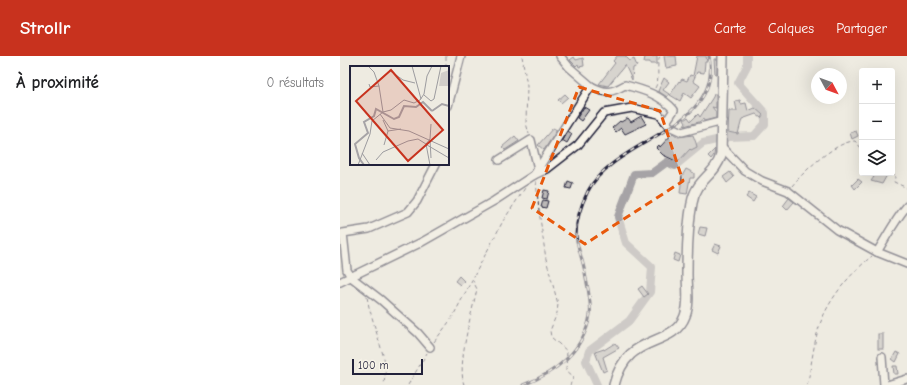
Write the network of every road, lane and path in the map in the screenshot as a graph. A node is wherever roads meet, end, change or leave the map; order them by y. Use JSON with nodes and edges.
{"nodes":[{"id":1,"x":461,"y":56,"type":"edge"},
{"id":2,"x":522,"y":56,"type":"edge"},
{"id":3,"x":560,"y":56,"type":"edge"},
{"id":4,"x":660,"y":56,"type":"edge"},
{"id":5,"x":723,"y":56,"type":"edge"},
{"id":6,"x":591,"y":86,"type":"junction"},
{"id":7,"x":652,"y":94,"type":"junction"},
{"id":8,"x":449,"y":102,"type":"edge"},
{"id":9,"x":666,"y":122,"type":"junction"},
{"id":10,"x":723,"y":125,"type":"junction"},
{"id":11,"x":531,"y":140,"type":"junction"},
{"id":12,"x":859,"y":146,"type":"edge"},
{"id":13,"x":723,"y":148,"type":"junction"},
{"id":14,"x":499,"y":160,"type":"dead end"},
{"id":15,"x":435,"y":165,"type":"edge"},
{"id":16,"x":536,"y":172,"type":"junction"},
{"id":17,"x":895,"y":176,"type":"edge"},
{"id":18,"x":526,"y":188,"type":"dead end"},
{"id":19,"x":907,"y":188,"type":"edge"},
{"id":20,"x":788,"y":191,"type":"junction"},
{"id":21,"x":907,"y":206,"type":"edge"},
{"id":22,"x":342,"y":233,"type":"edge"},
{"id":23,"x":877,"y":252,"type":"junction"},
{"id":24,"x":340,"y":264,"type":"edge"},
{"id":25,"x":907,"y":264,"type":"edge"},
{"id":26,"x":347,"y":270,"type":"junction"},
{"id":27,"x":354,"y":276,"type":"junction"},
{"id":28,"x":473,"y":281,"type":"junction"},
{"id":29,"x":340,"y":282,"type":"edge"},
{"id":30,"x":366,"y":288,"type":"junction"},
{"id":31,"x":430,"y":348,"type":"junction"},
{"id":32,"x":882,"y":356,"type":"dead end"},
{"id":33,"x":907,"y":379,"type":"edge"},
{"id":34,"x":384,"y":385,"type":"edge"},
{"id":35,"x":408,"y":385,"type":"edge"},
{"id":36,"x":464,"y":385,"type":"edge"},
{"id":37,"x":570,"y":385,"type":"edge"},
{"id":38,"x":614,"y":385,"type":"edge"},
{"id":39,"x":807,"y":385,"type":"edge"},
{"id":40,"x":886,"y":385,"type":"edge"}],
"edges":[{"from":1,"to":8,"type":"street"},
{"from":2,"to":11,"type":"path"},
{"from":3,"to":6,"type":"street"},
{"from":4,"to":7,"type":"path"},
{"from":5,"to":10,"type":"main road"},
{"from":6,"to":7,"type":"street"},
{"from":6,"to":16,"type":"street"},
{"from":7,"to":9,"type":"street"},
{"from":9,"to":10,"type":"street"},
{"from":9,"to":16,"type":"street"},
{"from":10,"to":13,"type":"main road"},
{"from":11,"to":14,"type":"street"},
{"from":11,"to":16,"type":"street"},
{"from":12,"to":20,"type":"path"},
{"from":13,"to":20,"type":"street"},
{"from":13,"to":38,"type":"main road"},
{"from":15,"to":22,"type":"street"},
{"from":16,"to":27,"type":"street"},
{"from":16,"to":37,"type":"path"},
{"from":17,"to":19,"type":"path"},
{"from":18,"to":28,"type":"path"},
{"from":20,"to":23,"type":"street"},
{"from":21,"to":23,"type":"street"},
{"from":22,"to":26,"type":"street"},
{"from":23,"to":25,"type":"street"},
{"from":23,"to":39,"type":"path"},
{"from":24,"to":26,"type":"street"},
{"from":26,"to":27,"type":"street"},
{"from":27,"to":29,"type":"street"},
{"from":27,"to":30,"type":"street"},
{"from":28,"to":31,"type":"path"},
{"from":28,"to":36,"type":"path"},
{"from":30,"to":31,"type":"street"},
{"from":30,"to":34,"type":"path"},
{"from":31,"to":35,"type":"path"},
{"from":32,"to":40,"type":"street"},
{"from":33,"to":40,"type":"street"}]}
